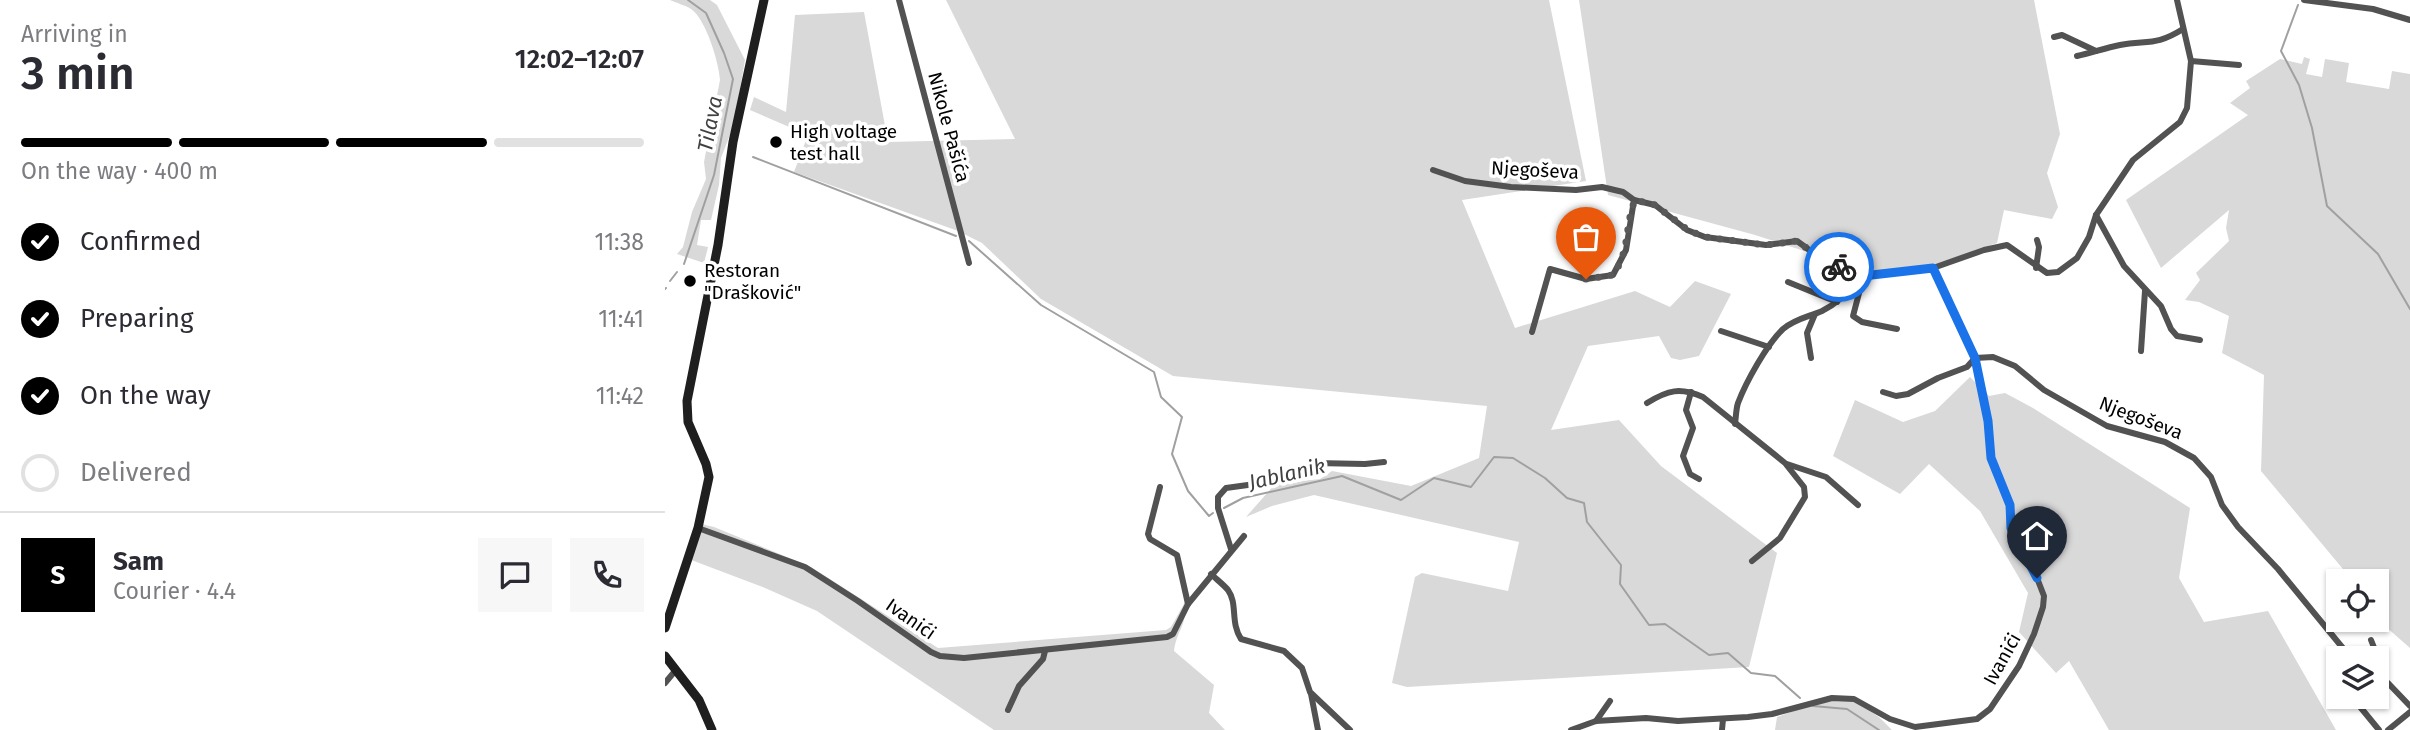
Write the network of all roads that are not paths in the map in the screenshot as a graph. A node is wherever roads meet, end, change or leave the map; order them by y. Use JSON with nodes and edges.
{"nodes":[{"id":1,"x":764,"y":0,"type":"edge"},
{"id":2,"x":899,"y":0,"type":"edge"},
{"id":3,"x":2177,"y":0,"type":"edge"},
{"id":4,"x":2304,"y":0,"type":"edge"},
{"id":5,"x":2410,"y":20,"type":"edge"},
{"id":6,"x":2183,"y":29,"type":"junction"},
{"id":7,"x":2055,"y":37,"type":"dead end"},
{"id":8,"x":2097,"y":51,"type":"junction"},
{"id":9,"x":2077,"y":56,"type":"dead end"},
{"id":10,"x":2191,"y":61,"type":"junction"},
{"id":11,"x":2239,"y":65,"type":"dead end"},
{"id":12,"x":1433,"y":170,"type":"dead end"},
{"id":13,"x":1635,"y":200,"type":"junction"},
{"id":14,"x":2096,"y":215,"type":"junction"},
{"id":15,"x":2036,"y":240,"type":"dead end"},
{"id":16,"x":969,"y":263,"type":"dead end"},
{"id":17,"x":1933,"y":268,"type":"junction"},
{"id":18,"x":2036,"y":268,"type":"junction"},
{"id":19,"x":1863,"y":276,"type":"junction"},
{"id":20,"x":1788,"y":282,"type":"dead end"},
{"id":21,"x":2145,"y":291,"type":"junction"},
{"id":22,"x":1837,"y":302,"type":"junction"},
{"id":23,"x":1816,"y":313,"type":"junction"},
{"id":24,"x":1897,"y":329,"type":"dead end"},
{"id":25,"x":1721,"y":331,"type":"dead end"},
{"id":26,"x":1532,"y":332,"type":"dead end"},
{"id":27,"x":2200,"y":340,"type":"dead end"},
{"id":28,"x":1769,"y":347,"type":"junction"},
{"id":29,"x":2141,"y":351,"type":"dead end"},
{"id":30,"x":1811,"y":358,"type":"dead end"},
{"id":31,"x":1975,"y":358,"type":"junction"},
{"id":32,"x":1691,"y":391,"type":"junction"},
{"id":33,"x":1883,"y":392,"type":"dead end"},
{"id":34,"x":1647,"y":403,"type":"dead end"},
{"id":35,"x":1735,"y":424,"type":"junction"},
{"id":36,"x":1384,"y":462,"type":"dead end"},
{"id":37,"x":1785,"y":463,"type":"junction"},
{"id":38,"x":1699,"y":479,"type":"dead end"},
{"id":39,"x":1160,"y":486,"type":"dead end"},
{"id":40,"x":1858,"y":505,"type":"dead end"},
{"id":41,"x":698,"y":528,"type":"junction"},
{"id":42,"x":1244,"y":536,"type":"dead end"},
{"id":43,"x":1231,"y":549,"type":"junction"},
{"id":44,"x":1752,"y":561,"type":"dead end"},
{"id":45,"x":1210,"y":574,"type":"junction"},
{"id":46,"x":1188,"y":604,"type":"junction"},
{"id":47,"x":665,"y":628,"type":"edge"},
{"id":48,"x":2371,"y":640,"type":"dead end"},
{"id":49,"x":2341,"y":646,"type":"edge"},
{"id":50,"x":2373,"y":646,"type":"edge"},
{"id":51,"x":1045,"y":651,"type":"junction"},
{"id":52,"x":665,"y":656,"type":"edge"},
{"id":53,"x":675,"y":671,"type":"junction"},
{"id":54,"x":665,"y":683,"type":"edge"},
{"id":55,"x":2389,"y":686,"type":"edge"},
{"id":56,"x":1310,"y":692,"type":"junction"},
{"id":57,"x":2410,"y":693,"type":"edge"},
{"id":58,"x":2403,"y":698,"type":"junction"},
{"id":59,"x":1610,"y":701,"type":"dead end"},
{"id":60,"x":2410,"y":706,"type":"edge"},
{"id":61,"x":2362,"y":709,"type":"edge"},
{"id":62,"x":1008,"y":710,"type":"dead end"},
{"id":63,"x":2410,"y":712,"type":"edge"},
{"id":64,"x":1723,"y":719,"type":"junction"},
{"id":65,"x":1596,"y":721,"type":"junction"},
{"id":66,"x":712,"y":730,"type":"edge"},
{"id":67,"x":1318,"y":730,"type":"edge"},
{"id":68,"x":1350,"y":730,"type":"edge"},
{"id":69,"x":1571,"y":730,"type":"edge"},
{"id":70,"x":1722,"y":730,"type":"edge"},
{"id":71,"x":2379,"y":730,"type":"edge"},
{"id":72,"x":2388,"y":730,"type":"edge"}],
"edges":[{"from":1,"to":41,"type":"street"},
{"from":2,"to":16,"type":"street","name":"Nikole Pašića"},
{"from":3,"to":6,"type":"street"},
{"from":4,"to":5,"type":"street"},
{"from":6,"to":8,"type":"street"},
{"from":6,"to":10,"type":"street"},
{"from":7,"to":8,"type":"street"},
{"from":8,"to":9,"type":"street"},
{"from":10,"to":11,"type":"street"},
{"from":10,"to":14,"type":"street"},
{"from":12,"to":13,"type":"street","name":"Njegoševa"},
{"from":13,"to":19,"type":"street","name":"Njegoševa"},
{"from":13,"to":26,"type":"street"},
{"from":14,"to":18,"type":"street"},
{"from":14,"to":21,"type":"street"},
{"from":15,"to":18,"type":"street"},
{"from":17,"to":18,"type":"street","name":"Njegoševa"},
{"from":17,"to":19,"type":"street","name":"Njegoševa"},
{"from":17,"to":31,"type":"street"},
{"from":19,"to":22,"type":"street"},
{"from":19,"to":24,"type":"street"},
{"from":20,"to":22,"type":"street"},
{"from":21,"to":27,"type":"street"},
{"from":21,"to":29,"type":"street"},
{"from":22,"to":23,"type":"street"},
{"from":23,"to":28,"type":"street"},
{"from":23,"to":30,"type":"street"},
{"from":25,"to":28,"type":"street"},
{"from":28,"to":35,"type":"street"},
{"from":31,"to":33,"type":"street"},
{"from":31,"to":49,"type":"street","name":"Njegoševa"},
{"from":31,"to":64,"type":"street","name":"Ivanići"},
{"from":32,"to":34,"type":"street"},
{"from":32,"to":35,"type":"street"},
{"from":32,"to":38,"type":"street"},
{"from":35,"to":37,"type":"street"},
{"from":36,"to":43,"type":"street"},
{"from":37,"to":40,"type":"street"},
{"from":37,"to":44,"type":"street"},
{"from":39,"to":46,"type":"street"},
{"from":41,"to":47,"type":"street"},
{"from":41,"to":51,"type":"street","name":"Ivanići"},
{"from":42,"to":43,"type":"street","name":"Ivanići"},
{"from":43,"to":45,"type":"street","name":"Ivanići"},
{"from":45,"to":46,"type":"street","name":"Ivanići"},
{"from":45,"to":56,"type":"street"},
{"from":46,"to":51,"type":"street","name":"Ivanići"},
{"from":48,"to":50,"type":"street"},
{"from":51,"to":62,"type":"street"},
{"from":52,"to":53,"type":"street"},
{"from":53,"to":54,"type":"street"},
{"from":53,"to":66,"type":"street"},
{"from":55,"to":58,"type":"street"},
{"from":56,"to":67,"type":"street"},
{"from":56,"to":68,"type":"street"},
{"from":57,"to":58,"type":"street"},
{"from":58,"to":60,"type":"street"},
{"from":59,"to":65,"type":"street"},
{"from":61,"to":71,"type":"street"},
{"from":63,"to":72,"type":"street"},
{"from":64,"to":65,"type":"street","name":"Ivanići"},
{"from":64,"to":70,"type":"street"},
{"from":65,"to":69,"type":"street","name":"Ivanići"}]}
